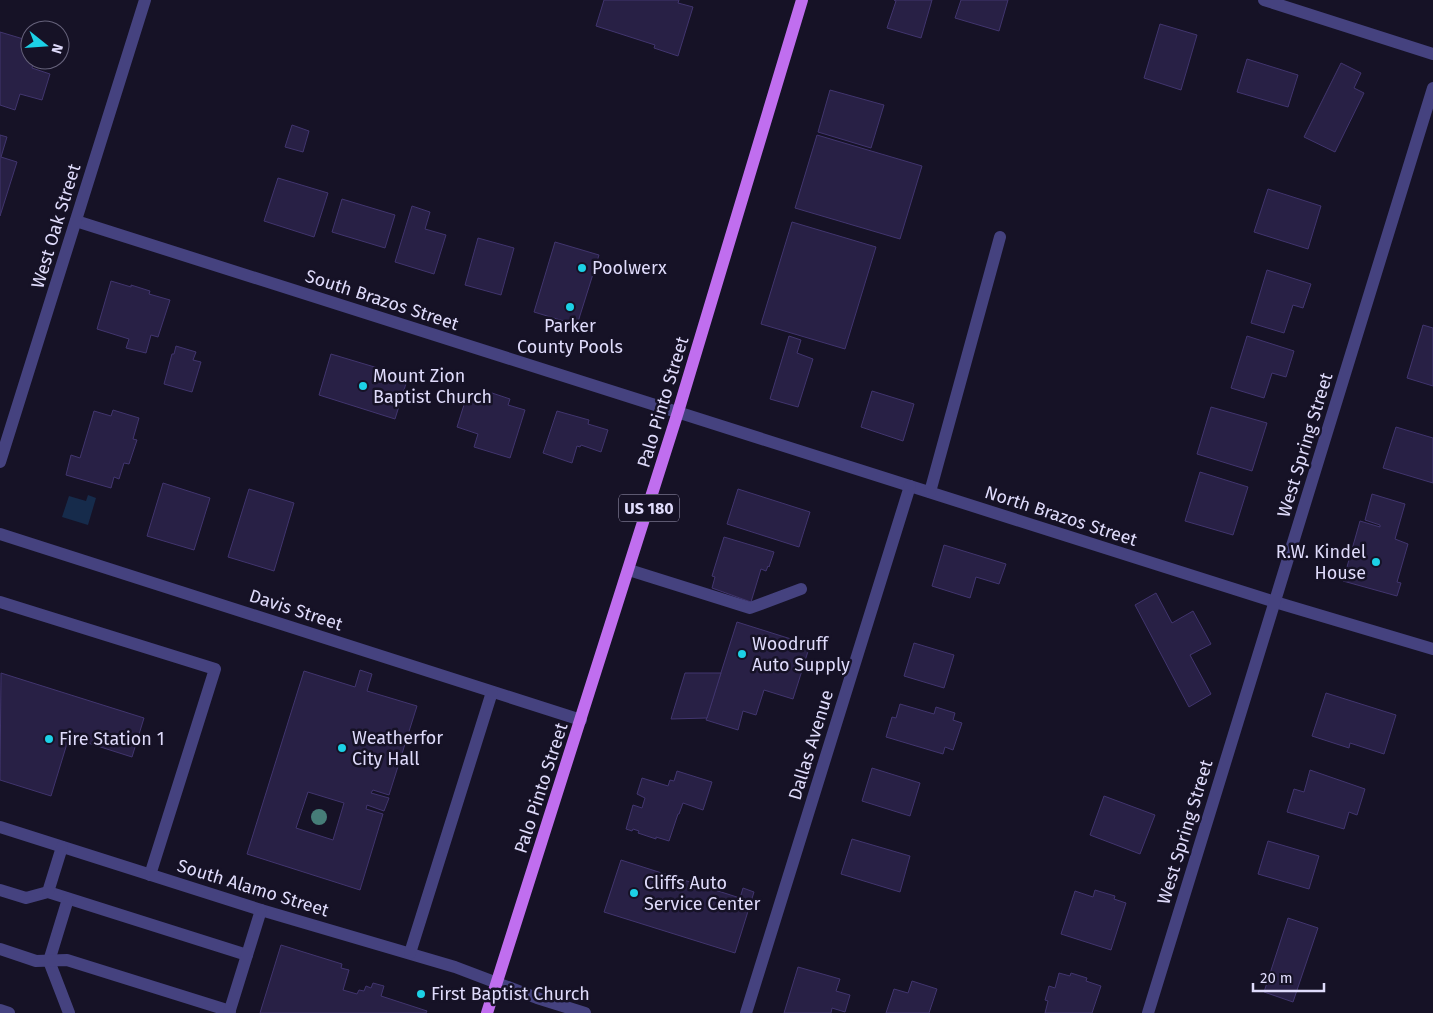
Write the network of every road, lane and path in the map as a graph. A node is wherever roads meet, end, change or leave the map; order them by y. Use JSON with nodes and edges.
{"nodes":[{"id":1,"x":145,"y":0,"type":"edge"},
{"id":2,"x":802,"y":0,"type":"edge"},
{"id":3,"x":1264,"y":0,"type":"edge"},
{"id":4,"x":1433,"y":54,"type":"edge"},
{"id":5,"x":1433,"y":88,"type":"edge"},
{"id":6,"x":76,"y":221,"type":"junction"},
{"id":7,"x":1000,"y":237,"type":"dead end"},
{"id":8,"x":678,"y":412,"type":"junction"},
{"id":9,"x":5,"y":426,"type":"edge"},
{"id":10,"x":0,"y":462,"type":"edge"},
{"id":11,"x":910,"y":486,"type":"junction"},
{"id":12,"x":930,"y":492,"type":"junction"},
{"id":13,"x":0,"y":534,"type":"edge"},
{"id":14,"x":629,"y":570,"type":"junction"},
{"id":15,"x":801,"y":589,"type":"dead end"},
{"id":16,"x":0,"y":602,"type":"edge"},
{"id":17,"x":1275,"y":602,"type":"junction"},
{"id":18,"x":1433,"y":649,"type":"edge"},
{"id":19,"x":492,"y":692,"type":"junction"},
{"id":20,"x":581,"y":720,"type":"junction"},
{"id":21,"x":0,"y":827,"type":"edge"},
{"id":22,"x":62,"y":847,"type":"junction"},
{"id":23,"x":150,"y":875,"type":"junction"},
{"id":24,"x":0,"y":890,"type":"edge"},
{"id":25,"x":48,"y":892,"type":"junction"},
{"id":26,"x":68,"y":899,"type":"junction"},
{"id":27,"x":262,"y":910,"type":"junction"},
{"id":28,"x":0,"y":949,"type":"edge"},
{"id":29,"x":410,"y":953,"type":"junction"},
{"id":30,"x":247,"y":955,"type":"junction"},
{"id":31,"x":49,"y":961,"type":"junction"},
{"id":32,"x":496,"y":983,"type":"junction"},
{"id":33,"x":0,"y":1010,"type":"edge"},
{"id":34,"x":229,"y":1012,"type":"edge"},
{"id":35,"x":9,"y":1013,"type":"edge"},
{"id":36,"x":69,"y":1013,"type":"edge"},
{"id":37,"x":487,"y":1013,"type":"edge"},
{"id":38,"x":585,"y":1013,"type":"edge"},
{"id":39,"x":746,"y":1013,"type":"edge"},
{"id":40,"x":1148,"y":1013,"type":"edge"}],
"edges":[{"from":1,"to":6,"type":"street","name":"West Oak Street"},
{"from":2,"to":8,"type":"main road","name":"Palo Pinto Street","number":"US 180"},
{"from":3,"to":4,"type":"street"},
{"from":5,"to":17,"type":"street","name":"West Spring Street"},
{"from":6,"to":8,"type":"street","name":"South Brazos Street"},
{"from":6,"to":9,"type":"street","name":"West Oak Street"},
{"from":7,"to":12,"type":"street"},
{"from":8,"to":11,"type":"street","name":"North Brazos Street"},
{"from":8,"to":14,"type":"main road","name":"Palo Pinto Street","number":"US 180"},
{"from":9,"to":10,"type":"street","name":"West Oak Street"},
{"from":11,"to":12,"type":"street","name":"North Brazos Street"},
{"from":11,"to":39,"type":"street","name":"Dallas Avenue"},
{"from":12,"to":17,"type":"street","name":"North Brazos Street"},
{"from":13,"to":19,"type":"street","name":"Davis Street"},
{"from":14,"to":15,"type":"street"},
{"from":14,"to":20,"type":"main road","name":"Palo Pinto Street","number":"US 180"},
{"from":16,"to":23,"type":"street"},
{"from":17,"to":18,"type":"street","name":"North Brazos Street"},
{"from":17,"to":40,"type":"street","name":"West Spring Street"},
{"from":19,"to":20,"type":"street","name":"Davis Street"},
{"from":19,"to":29,"type":"street"},
{"from":20,"to":32,"type":"main road","name":"Palo Pinto Street","number":"US 180"},
{"from":21,"to":22,"type":"street","name":"South Alamo Street"},
{"from":22,"to":23,"type":"street","name":"South Alamo Street"},
{"from":22,"to":25,"type":"street"},
{"from":23,"to":27,"type":"street","name":"South Alamo Street"},
{"from":24,"to":25,"type":"street"},
{"from":25,"to":26,"type":"street"},
{"from":26,"to":30,"type":"street"},
{"from":26,"to":31,"type":"street"},
{"from":27,"to":29,"type":"street","name":"South Alamo Street"},
{"from":27,"to":30,"type":"street"},
{"from":28,"to":31,"type":"street"},
{"from":29,"to":32,"type":"street","name":"South Alamo Street"},
{"from":30,"to":34,"type":"street"},
{"from":31,"to":34,"type":"street"},
{"from":31,"to":36,"type":"street"},
{"from":32,"to":37,"type":"main road","name":"Palo Pinto Street","number":"US 180"},
{"from":32,"to":38,"type":"street","name":"South Alamo Street"},
{"from":33,"to":35,"type":"street"}]}
